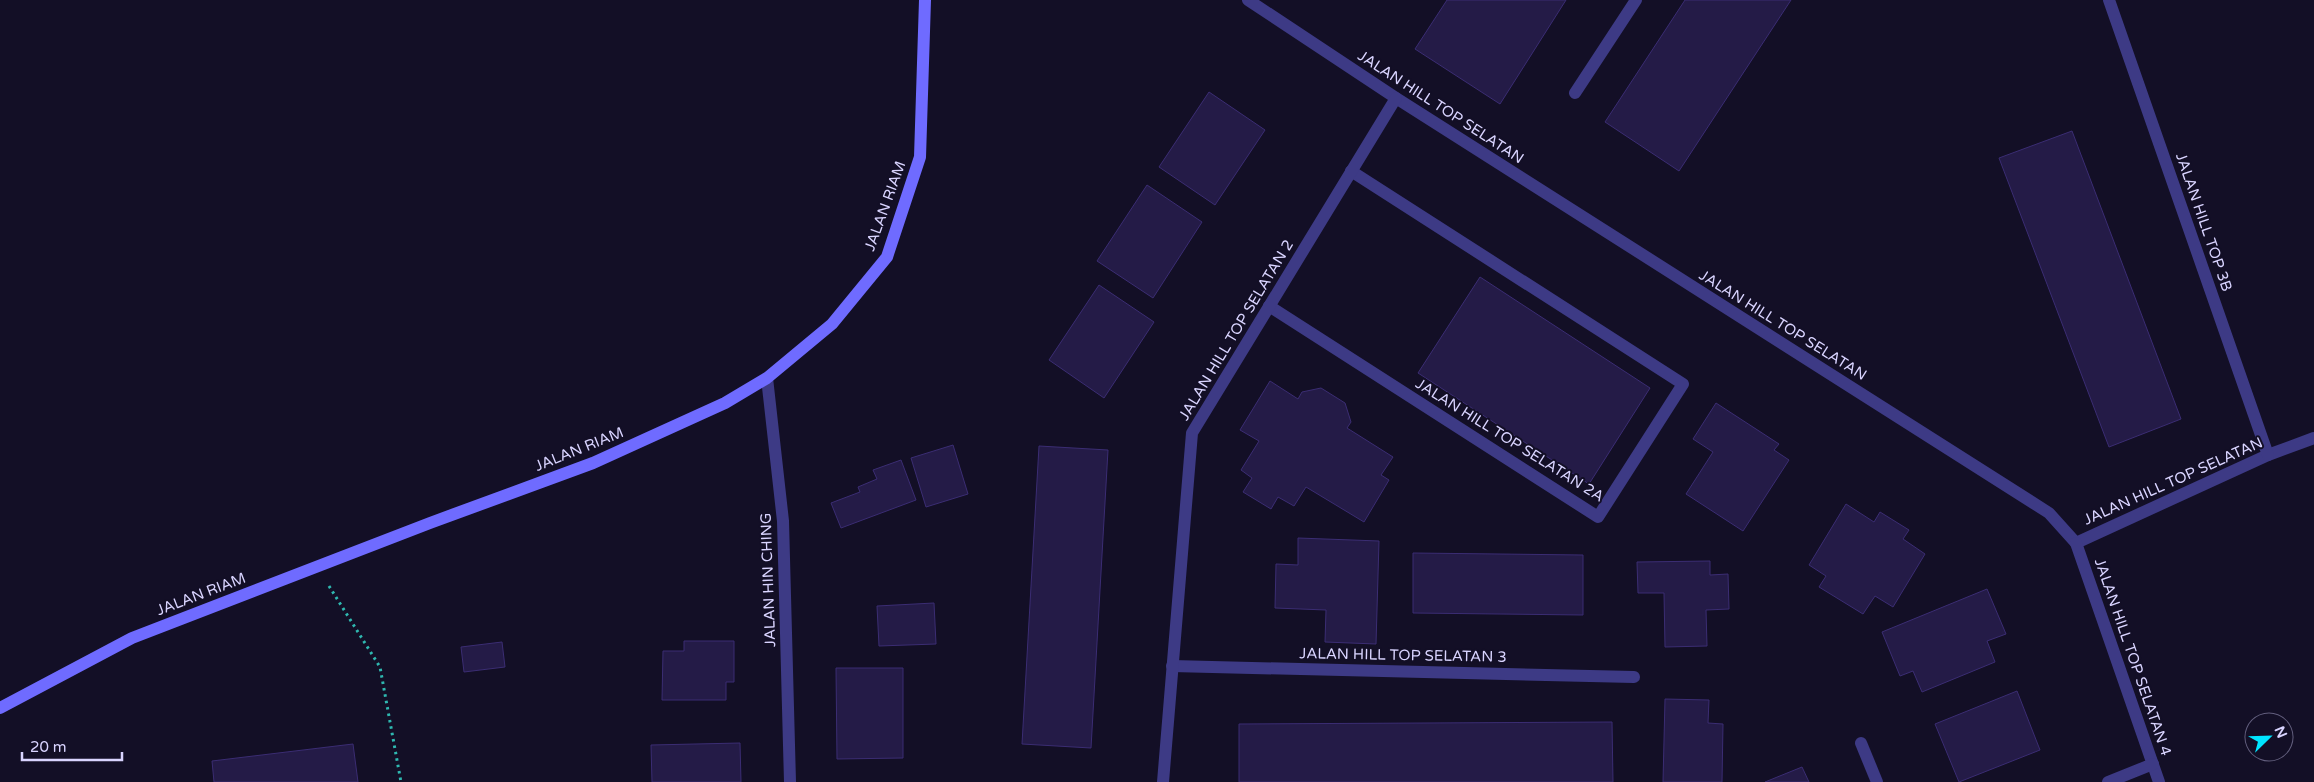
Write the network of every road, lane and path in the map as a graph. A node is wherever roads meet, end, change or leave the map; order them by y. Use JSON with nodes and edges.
{"nodes":[{"id":1,"x":926,"y":0,"type":"edge"},
{"id":2,"x":1248,"y":0,"type":"edge"},
{"id":3,"x":1636,"y":0,"type":"edge"},
{"id":4,"x":2109,"y":0,"type":"edge"},
{"id":5,"x":1575,"y":93,"type":"dead end"},
{"id":6,"x":1396,"y":98,"type":"junction"},
{"id":7,"x":1351,"y":170,"type":"junction"},
{"id":8,"x":1269,"y":306,"type":"junction"},
{"id":9,"x":767,"y":378,"type":"junction"},
{"id":10,"x":2314,"y":438,"type":"edge"},
{"id":11,"x":2268,"y":455,"type":"junction"},
{"id":12,"x":2076,"y":543,"type":"junction"},
{"id":13,"x":317,"y":567,"type":"junction"},
{"id":14,"x":1172,"y":666,"type":"junction"},
{"id":15,"x":1634,"y":677,"type":"dead end"},
{"id":16,"x":0,"y":708,"type":"edge"},
{"id":17,"x":1861,"y":743,"type":"dead end"},
{"id":18,"x":2153,"y":764,"type":"junction"},
{"id":19,"x":401,"y":782,"type":"edge"},
{"id":20,"x":790,"y":782,"type":"edge"},
{"id":21,"x":1163,"y":782,"type":"edge"},
{"id":22,"x":1877,"y":782,"type":"edge"},
{"id":23,"x":2108,"y":782,"type":"edge"},
{"id":24,"x":2159,"y":782,"type":"edge"}],
"edges":[{"from":1,"to":9,"type":"main road","name":"JALAN RIAM"},
{"from":2,"to":6,"type":"street","name":"JALAN HILL TOP SELATAN"},
{"from":3,"to":5,"type":"street"},
{"from":4,"to":11,"type":"street","name":"JALAN HILL TOP 3B"},
{"from":6,"to":7,"type":"street","name":"JALAN HILL TOP SELATAN 2"},
{"from":6,"to":12,"type":"street","name":"JALAN HILL TOP SELATAN"},
{"from":7,"to":8,"type":"street","name":"JALAN HILL TOP SELATAN 2"},
{"from":7,"to":8,"type":"street","name":"JALAN HILL TOP SELATAN 2A"},
{"from":8,"to":14,"type":"street","name":"JALAN HILL TOP SELATAN 2"},
{"from":9,"to":13,"type":"main road","name":"JALAN RIAM"},
{"from":9,"to":20,"type":"street","name":"JALAN HIN CHING"},
{"from":10,"to":11,"type":"street","name":"JALAN HILL TOP SELATAN"},
{"from":11,"to":12,"type":"street","name":"JALAN HILL TOP SELATAN"},
{"from":12,"to":18,"type":"street","name":"JALAN HILL TOP SELATAN 4"},
{"from":13,"to":16,"type":"main road","name":"JALAN RIAM"},
{"from":13,"to":19,"type":"path"},
{"from":14,"to":15,"type":"street","name":"JALAN HILL TOP SELATAN 3"},
{"from":14,"to":21,"type":"street","name":"JALAN HILL TOP SELATAN 2"},
{"from":17,"to":22,"type":"street"},
{"from":18,"to":23,"type":"street"},
{"from":18,"to":24,"type":"street","name":"JALAN HILL TOP SELATAN 4"}]}
